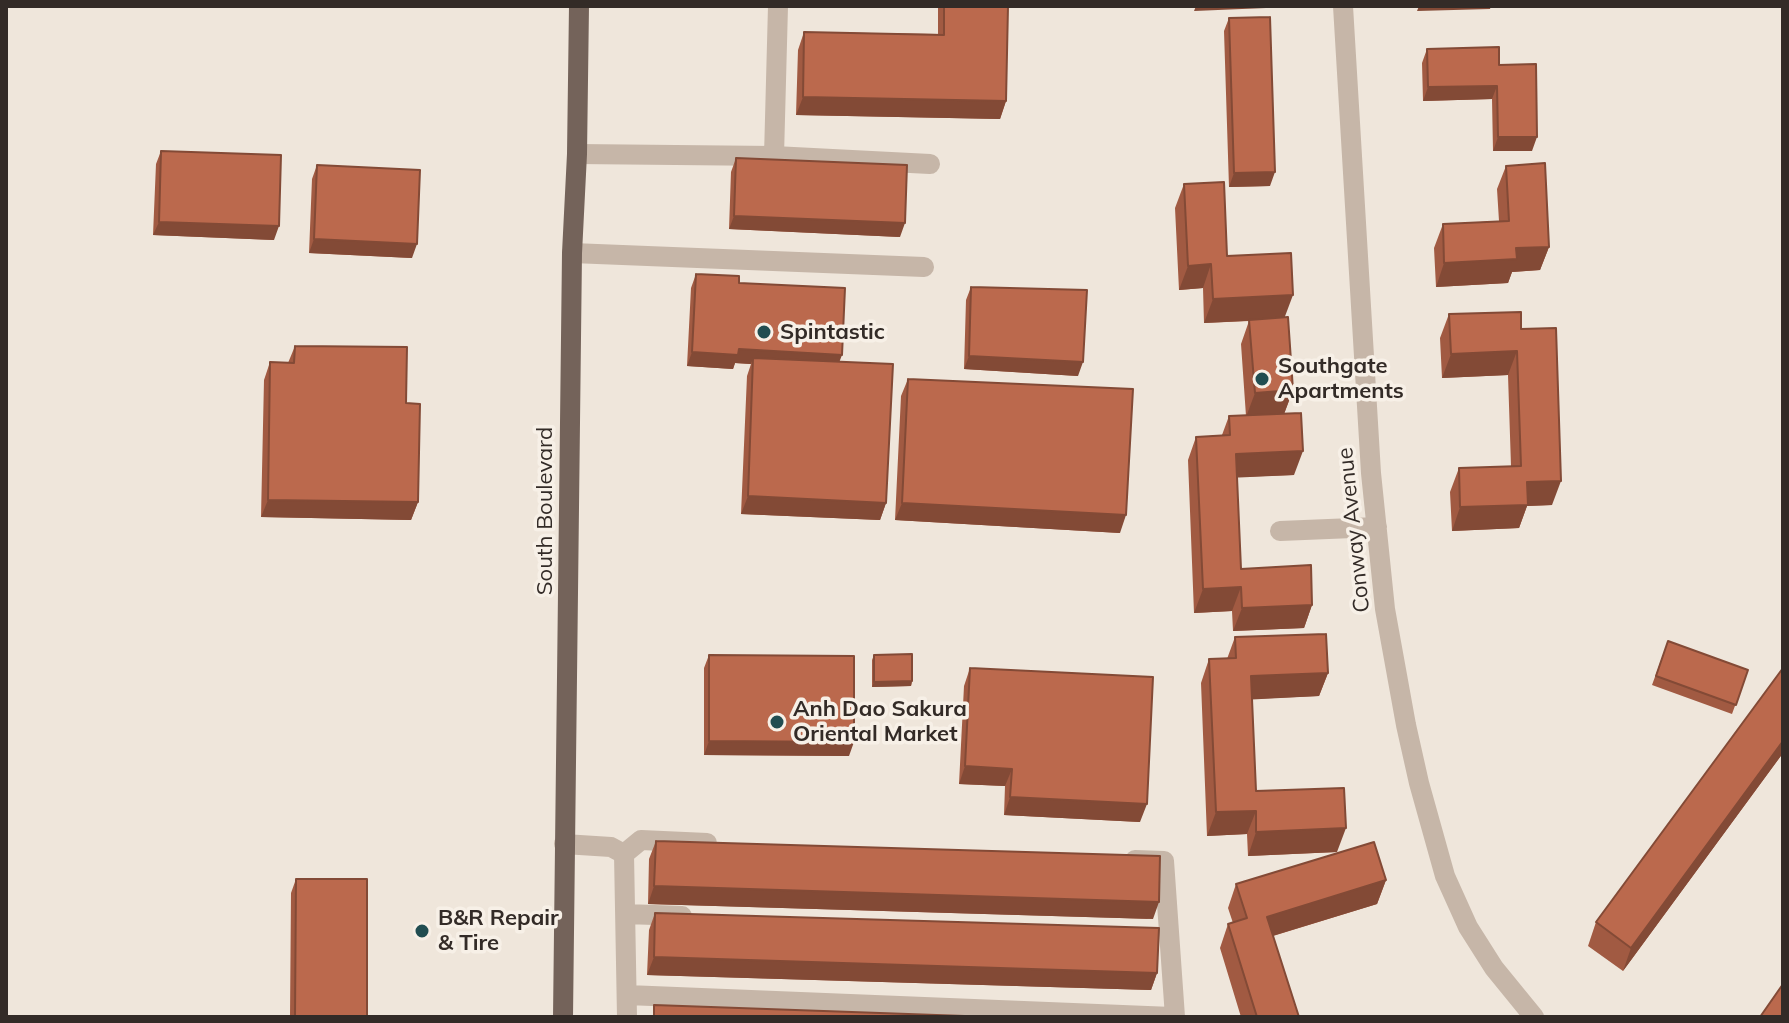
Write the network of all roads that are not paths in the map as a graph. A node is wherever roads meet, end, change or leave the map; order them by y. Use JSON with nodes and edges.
{"nodes":[{"id":1,"x":579,"y":6,"type":"edge"},
{"id":2,"x":778,"y":6,"type":"edge"},
{"id":3,"x":1343,"y":6,"type":"edge"},
{"id":4,"x":577,"y":154,"type":"junction"},
{"id":5,"x":774,"y":156,"type":"junction"},
{"id":6,"x":930,"y":164,"type":"dead end"},
{"id":7,"x":572,"y":253,"type":"junction"},
{"id":8,"x":924,"y":267,"type":"dead end"},
{"id":9,"x":1377,"y":527,"type":"junction"},
{"id":10,"x":1280,"y":531,"type":"dead end"},
{"id":11,"x":564,"y":844,"type":"junction"},
{"id":12,"x":733,"y":844,"type":"edge"},
{"id":13,"x":624,"y":854,"type":"junction"},
{"id":14,"x":1116,"y":859,"type":"edge"},
{"id":15,"x":626,"y":914,"type":"junction"},
{"id":16,"x":706,"y":917,"type":"edge"},
{"id":17,"x":627,"y":995,"type":"junction"},
{"id":18,"x":563,"y":1017,"type":"edge"},
{"id":19,"x":627,"y":1017,"type":"edge"},
{"id":20,"x":1173,"y":1017,"type":"edge"},
{"id":21,"x":1534,"y":1017,"type":"edge"}],
"edges":[{"from":1,"to":4,"type":"main road","name":"South Boulevard"},
{"from":2,"to":5,"type":"street"},
{"from":3,"to":9,"type":"street","name":"Conway Avenue"},
{"from":4,"to":5,"type":"street"},
{"from":4,"to":7,"type":"main road","name":"South Boulevard"},
{"from":5,"to":6,"type":"street"},
{"from":7,"to":8,"type":"street"},
{"from":7,"to":11,"type":"main road","name":"South Boulevard"},
{"from":9,"to":10,"type":"street"},
{"from":9,"to":21,"type":"street","name":"Conway Avenue"},
{"from":11,"to":13,"type":"street"},
{"from":11,"to":18,"type":"main road","name":"South Boulevard"},
{"from":12,"to":13,"type":"street"},
{"from":13,"to":15,"type":"street"},
{"from":14,"to":20,"type":"street"},
{"from":15,"to":16,"type":"street"},
{"from":15,"to":17,"type":"street"},
{"from":17,"to":19,"type":"street"},
{"from":17,"to":20,"type":"street"}]}
